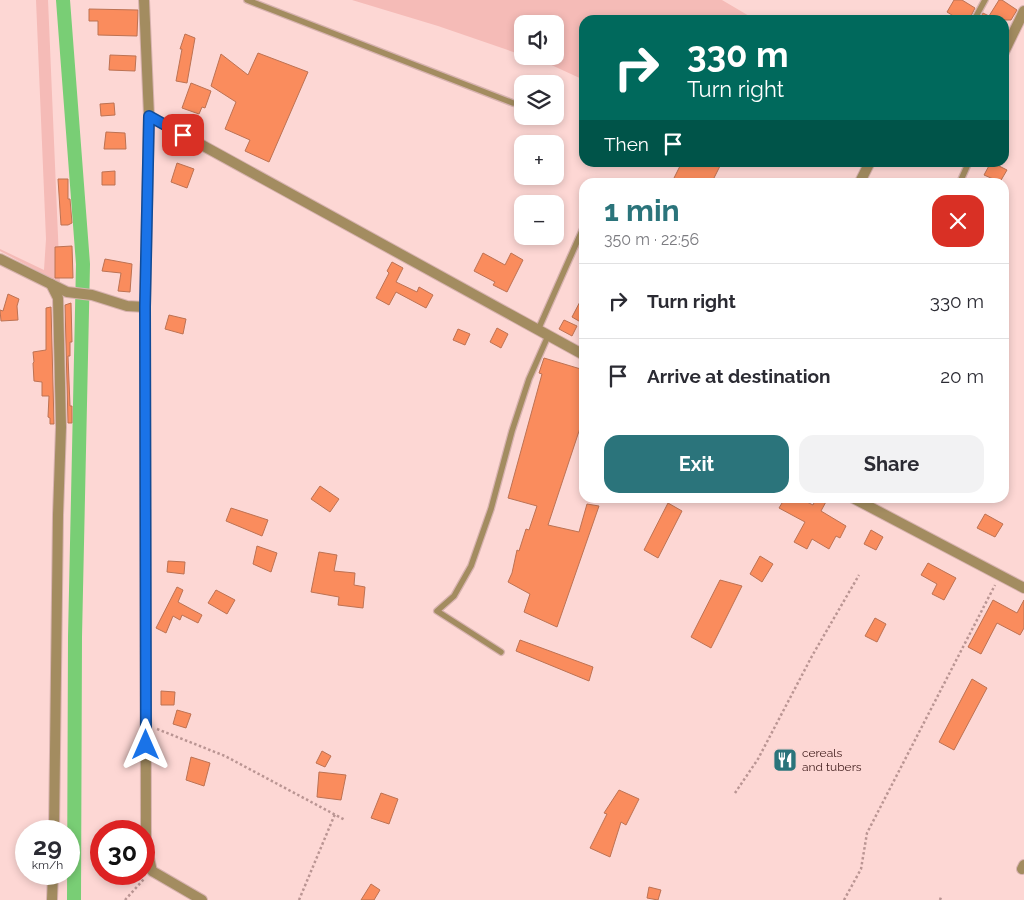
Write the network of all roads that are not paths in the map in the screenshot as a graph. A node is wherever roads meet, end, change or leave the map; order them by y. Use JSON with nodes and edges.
{"nodes":[{"id":1,"x":144,"y":0,"type":"edge"},
{"id":2,"x":247,"y":0,"type":"edge"},
{"id":3,"x":985,"y":0,"type":"edge"},
{"id":4,"x":1024,"y":11,"type":"edge"},
{"id":5,"x":977,"y":15,"type":"edge"},
{"id":6,"x":1009,"y":42,"type":"edge"},
{"id":7,"x":513,"y":103,"type":"dead end"},
{"id":8,"x":149,"y":116,"type":"junction"},
{"id":9,"x":579,"y":237,"type":"edge"},
{"id":10,"x":0,"y":259,"type":"edge"},
{"id":11,"x":51,"y":284,"type":"junction"},
{"id":12,"x":145,"y":307,"type":"junction"},
{"id":13,"x":538,"y":330,"type":"junction"},
{"id":14,"x":548,"y":336,"type":"junction"},
{"id":15,"x":579,"y":352,"type":"edge"},
{"id":16,"x":863,"y":503,"type":"edge"},
{"id":17,"x":1024,"y":588,"type":"edge"},
{"id":18,"x":501,"y":652,"type":"dead end"},
{"id":19,"x":54,"y":820,"type":"edge"},
{"id":20,"x":53,"y":885,"type":"edge"},
{"id":21,"x":52,"y":900,"type":"edge"},
{"id":22,"x":202,"y":900,"type":"edge"}],
"edges":[{"from":1,"to":8,"type":"street"},
{"from":2,"to":7,"type":"lane"},
{"from":3,"to":5,"type":"lane"},
{"from":4,"to":6,"type":"street"},
{"from":8,"to":12,"type":"street"},
{"from":8,"to":13,"type":"street"},
{"from":9,"to":13,"type":"lane"},
{"from":10,"to":11,"type":"street"},
{"from":11,"to":12,"type":"street"},
{"from":11,"to":19,"type":"street"},
{"from":12,"to":22,"type":"street"},
{"from":13,"to":14,"type":"street"},
{"from":14,"to":15,"type":"street"},
{"from":14,"to":18,"type":"lane"},
{"from":16,"to":17,"type":"street"},
{"from":20,"to":21,"type":"street"}]}
